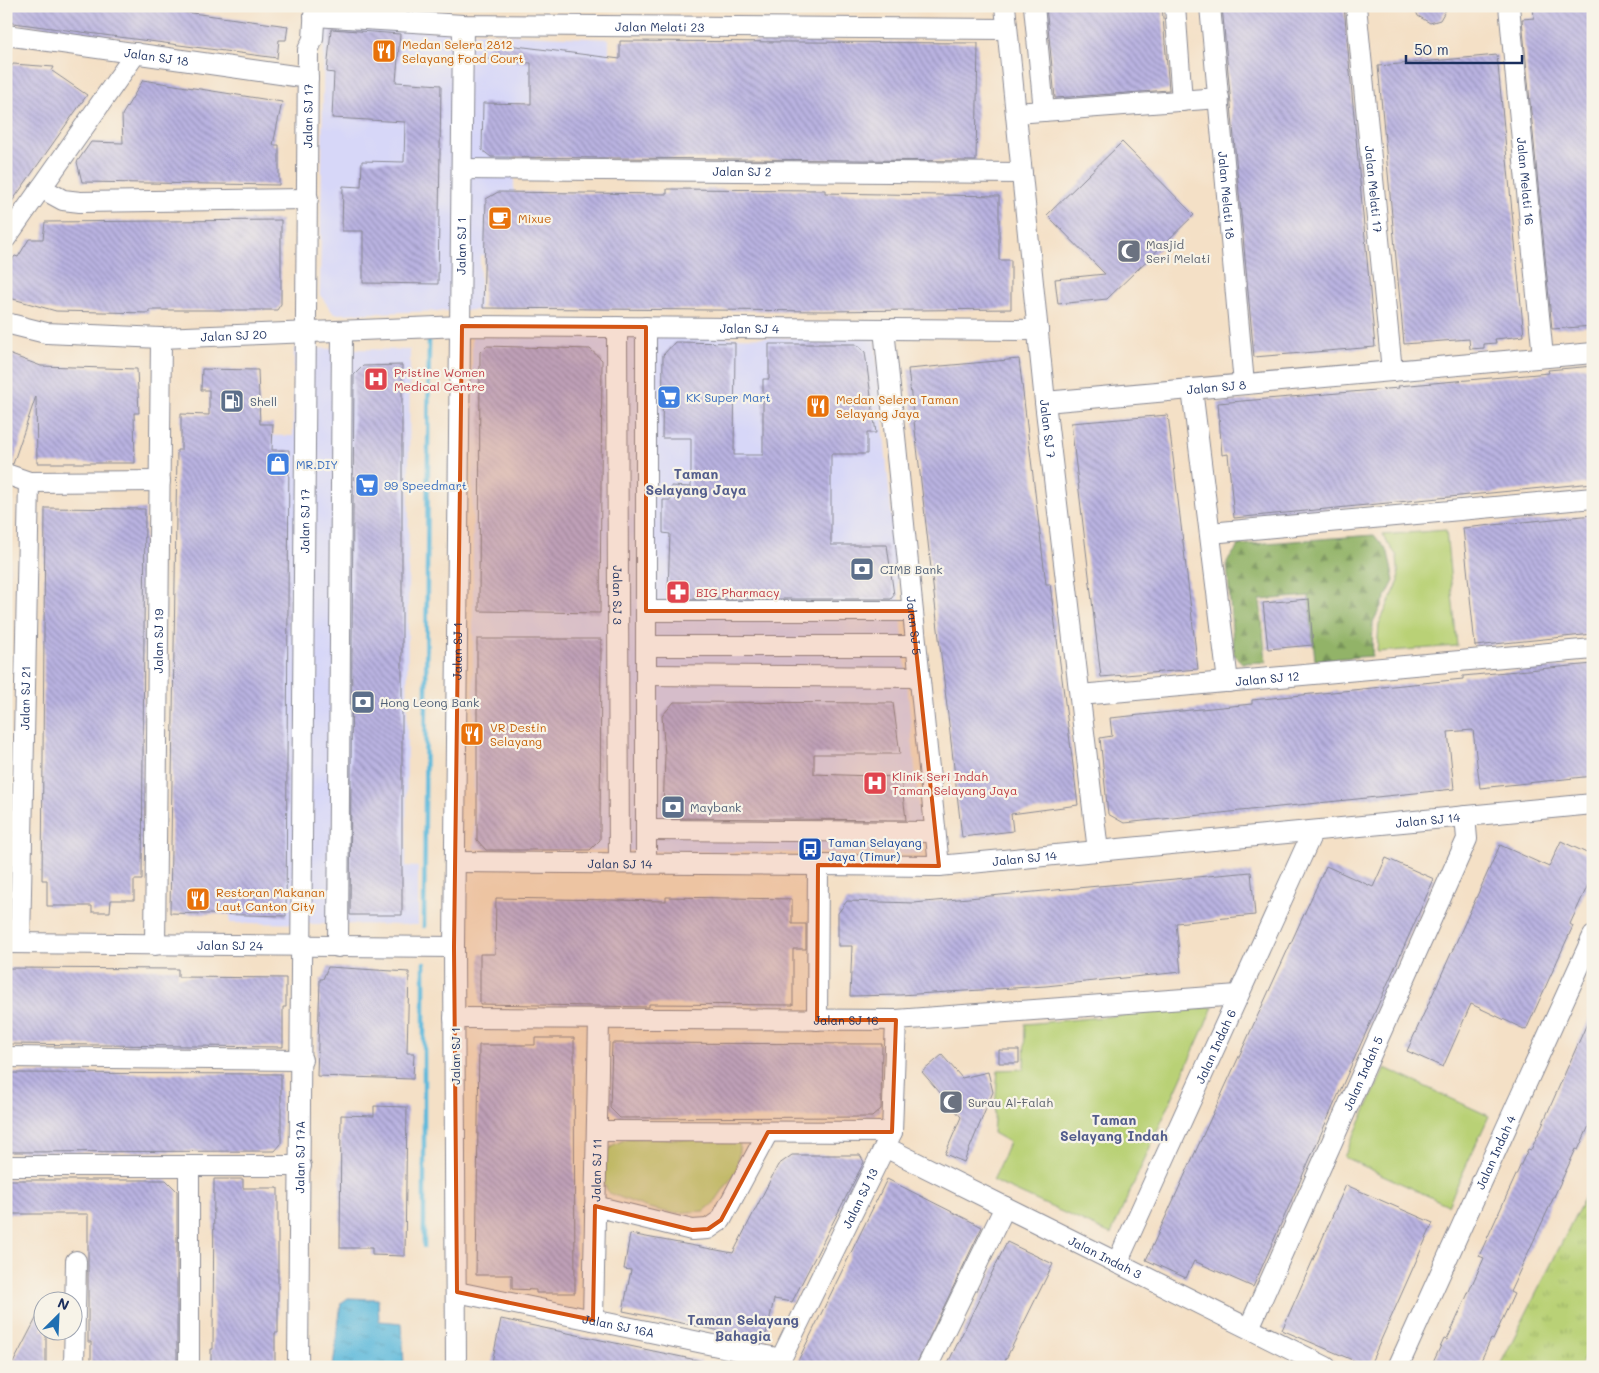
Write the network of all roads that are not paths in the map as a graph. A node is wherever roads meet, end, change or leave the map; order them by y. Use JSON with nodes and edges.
{"nodes":[{"id":1,"x":1005,"y":6,"type":"edge"},
{"id":2,"x":1034,"y":6,"type":"edge"},
{"id":3,"x":1175,"y":6,"type":"edge"},
{"id":4,"x":1210,"y":6,"type":"edge"},
{"id":5,"x":1356,"y":6,"type":"edge"},
{"id":6,"x":1509,"y":6,"type":"edge"},
{"id":7,"x":314,"y":11,"type":"edge"},
{"id":8,"x":463,"y":25,"type":"junction"},
{"id":9,"x":1007,"y":29,"type":"junction"},
{"id":10,"x":8,"y":38,"type":"edge"},
{"id":11,"x":136,"y":53,"type":"junction"},
{"id":12,"x":308,"y":78,"type":"junction"},
{"id":13,"x":1218,"y":98,"type":"junction"},
{"id":14,"x":1182,"y":101,"type":"junction"},
{"id":15,"x":1044,"y":111,"type":"junction"},
{"id":16,"x":1016,"y":113,"type":"junction"},
{"id":17,"x":462,"y":169,"type":"junction"},
{"id":18,"x":1022,"y":173,"type":"junction"},
{"id":19,"x":41,"y":188,"type":"junction"},
{"id":20,"x":308,"y":199,"type":"junction"},
{"id":21,"x":6,"y":238,"type":"edge"},
{"id":22,"x":6,"y":323,"type":"edge"},
{"id":23,"x":462,"y":326,"type":"junction"},
{"id":24,"x":618,"y":327,"type":"junction"},
{"id":25,"x":646,"y":327,"type":"junction"},
{"id":26,"x":884,"y":329,"type":"junction"},
{"id":27,"x":1038,"y":330,"type":"junction"},
{"id":28,"x":342,"y":331,"type":"junction"},
{"id":29,"x":307,"y":332,"type":"junction"},
{"id":30,"x":161,"y":338,"type":"junction"},
{"id":31,"x":1593,"y":353,"type":"edge"},
{"id":32,"x":1543,"y":357,"type":"junction"},
{"id":33,"x":1390,"y":371,"type":"junction"},
{"id":34,"x":1244,"y":384,"type":"junction"},
{"id":35,"x":1192,"y":389,"type":"junction"},
{"id":36,"x":1045,"y":402,"type":"junction"},
{"id":37,"x":6,"y":474,"type":"edge"},
{"id":38,"x":160,"y":481,"type":"junction"},
{"id":39,"x":29,"y":482,"type":"junction"},
{"id":40,"x":1593,"y":498,"type":"edge"},
{"id":41,"x":1210,"y":532,"type":"junction"},
{"id":42,"x":646,"y":611,"type":"junction"},
{"id":43,"x":912,"y":611,"type":"junction"},
{"id":44,"x":646,"y":646,"type":"junction"},
{"id":45,"x":916,"y":646,"type":"junction"},
{"id":46,"x":1593,"y":649,"type":"edge"},
{"id":47,"x":646,"y":675,"type":"junction"},
{"id":48,"x":919,"y":677,"type":"junction"},
{"id":49,"x":1228,"y":682,"type":"junction"},
{"id":50,"x":1080,"y":695,"type":"junction"},
{"id":51,"x":1593,"y":804,"type":"edge"},
{"id":52,"x":1465,"y":816,"type":"junction"},
{"id":53,"x":646,"y":830,"type":"junction"},
{"id":54,"x":1313,"y":831,"type":"junction"},
{"id":55,"x":935,"y":832,"type":"junction"},
{"id":56,"x":1098,"y":851,"type":"junction"},
{"id":57,"x":455,"y":862,"type":"junction"},
{"id":58,"x":619,"y":863,"type":"junction"},
{"id":59,"x":646,"y":863,"type":"junction"},
{"id":60,"x":818,"y":865,"type":"junction"},
{"id":61,"x":939,"y":866,"type":"junction"},
{"id":62,"x":1593,"y":936,"type":"edge"},
{"id":63,"x":13,"y":943,"type":"edge"},
{"id":64,"x":156,"y":945,"type":"junction"},
{"id":65,"x":303,"y":947,"type":"junction"},
{"id":66,"x":338,"y":947,"type":"junction"},
{"id":67,"x":454,"y":947,"type":"junction"},
{"id":68,"x":1238,"y":995,"type":"junction"},
{"id":69,"x":454,"y":1018,"type":"junction"},
{"id":70,"x":599,"y":1019,"type":"junction"},
{"id":71,"x":817,"y":1020,"type":"junction"},
{"id":72,"x":896,"y":1020,"type":"junction"},
{"id":73,"x":6,"y":1057,"type":"edge"},
{"id":74,"x":302,"y":1060,"type":"junction"},
{"id":75,"x":597,"y":1131,"type":"junction"},
{"id":76,"x":768,"y":1132,"type":"junction"},
{"id":77,"x":888,"y":1139,"type":"junction"},
{"id":78,"x":6,"y":1166,"type":"edge"},
{"id":79,"x":189,"y":1166,"type":"junction"},
{"id":80,"x":301,"y":1166,"type":"junction"},
{"id":81,"x":595,"y":1206,"type":"junction"},
{"id":82,"x":1005,"y":1207,"type":"junction"},
{"id":83,"x":76,"y":1262,"type":"dead end"},
{"id":84,"x":1117,"y":1263,"type":"junction"},
{"id":85,"x":457,"y":1292,"type":"junction"},
{"id":86,"x":593,"y":1320,"type":"junction"},
{"id":87,"x":1249,"y":1328,"type":"junction"},
{"id":88,"x":779,"y":1363,"type":"edge"},
{"id":89,"x":74,"y":1367,"type":"edge"},
{"id":90,"x":189,"y":1367,"type":"edge"},
{"id":91,"x":298,"y":1367,"type":"edge"},
{"id":92,"x":456,"y":1367,"type":"edge"},
{"id":93,"x":927,"y":1367,"type":"edge"},
{"id":94,"x":1326,"y":1367,"type":"edge"},
{"id":95,"x":1398,"y":1367,"type":"edge"}],
"edges":[{"from":1,"to":9,"type":"street","name":"Jalan SJ 7"},
{"from":2,"to":15,"type":"street"},
{"from":3,"to":14,"type":"street"},
{"from":4,"to":13,"type":"street","name":"Jalan Melati 18"},
{"from":5,"to":33,"type":"street","name":"Jalan Melati 17"},
{"from":6,"to":32,"type":"street","name":"Jalan Melati 16"},
{"from":7,"to":8,"type":"street","name":"Jalan Melati 23"},
{"from":7,"to":12,"type":"street","name":"Jalan SJ 17"},
{"from":8,"to":9,"type":"street","name":"Jalan Melati 23"},
{"from":8,"to":17,"type":"street","name":"Jalan SJ 1"},
{"from":9,"to":16,"type":"street","name":"Jalan SJ 7"},
{"from":10,"to":11,"type":"street","name":"Jalan SJ 18"},
{"from":11,"to":12,"type":"street","name":"Jalan SJ 18"},
{"from":11,"to":19,"type":"street"},
{"from":12,"to":20,"type":"street","name":"Jalan SJ 17"},
{"from":13,"to":14,"type":"street"},
{"from":13,"to":34,"type":"street","name":"Jalan Melati 18"},
{"from":14,"to":15,"type":"street"},
{"from":15,"to":16,"type":"street"},
{"from":16,"to":18,"type":"street","name":"Jalan SJ 7"},
{"from":17,"to":18,"type":"street","name":"Jalan SJ 2"},
{"from":17,"to":23,"type":"street","name":"Jalan SJ 1"},
{"from":18,"to":27,"type":"street","name":"Jalan SJ 7"},
{"from":19,"to":20,"type":"street"},
{"from":19,"to":21,"type":"street"},
{"from":20,"to":29,"type":"street","name":"Jalan SJ 17"},
{"from":22,"to":30,"type":"street","name":"Jalan SJ 20"},
{"from":23,"to":24,"type":"street","name":"Jalan SJ 4"},
{"from":23,"to":28,"type":"street","name":"Jalan SJ 20"},
{"from":23,"to":57,"type":"street","name":"Jalan SJ 1"},
{"from":24,"to":25,"type":"street","name":"Jalan SJ 4"},
{"from":24,"to":58,"type":"street","name":"Jalan SJ 3"},
{"from":25,"to":26,"type":"street","name":"Jalan SJ 4"},
{"from":25,"to":42,"type":"street"},
{"from":26,"to":27,"type":"street","name":"Jalan SJ 4"},
{"from":26,"to":43,"type":"street","name":"Jalan SJ 5"},
{"from":27,"to":36,"type":"street","name":"Jalan SJ 7"},
{"from":28,"to":29,"type":"street","name":"Jalan SJ 20"},
{"from":28,"to":66,"type":"street"},
{"from":29,"to":30,"type":"street","name":"Jalan SJ 20"},
{"from":29,"to":65,"type":"street","name":"Jalan SJ 17"},
{"from":30,"to":38,"type":"street","name":"Jalan SJ 19"},
{"from":31,"to":32,"type":"street","name":"Jalan SJ 8"},
{"from":32,"to":33,"type":"street","name":"Jalan SJ 8"},
{"from":33,"to":34,"type":"street","name":"Jalan SJ 8"},
{"from":34,"to":35,"type":"street","name":"Jalan SJ 8"},
{"from":35,"to":36,"type":"street","name":"Jalan SJ 8"},
{"from":35,"to":41,"type":"street"},
{"from":36,"to":50,"type":"street","name":"Jalan SJ 7"},
{"from":37,"to":39,"type":"street"},
{"from":38,"to":39,"type":"street"},
{"from":38,"to":64,"type":"street","name":"Jalan SJ 19"},
{"from":39,"to":63,"type":"street","name":"Jalan SJ 21"},
{"from":40,"to":41,"type":"street"},
{"from":41,"to":49,"type":"street"},
{"from":42,"to":43,"type":"street"},
{"from":42,"to":44,"type":"street"},
{"from":43,"to":45,"type":"street","name":"Jalan SJ 5"},
{"from":44,"to":45,"type":"street"},
{"from":44,"to":47,"type":"street"},
{"from":45,"to":48,"type":"street","name":"Jalan SJ 5"},
{"from":46,"to":49,"type":"street","name":"Jalan SJ 12"},
{"from":47,"to":48,"type":"street"},
{"from":47,"to":53,"type":"street"},
{"from":48,"to":55,"type":"street","name":"Jalan SJ 5"},
{"from":49,"to":50,"type":"street","name":"Jalan SJ 12"},
{"from":50,"to":56,"type":"street","name":"Jalan SJ 7"},
{"from":51,"to":52,"type":"street","name":"Jalan SJ 14"},
{"from":52,"to":54,"type":"street","name":"Jalan SJ 14"},
{"from":52,"to":87,"type":"street","name":"Jalan Indah 5"},
{"from":53,"to":55,"type":"street"},
{"from":53,"to":59,"type":"street"},
{"from":54,"to":56,"type":"street","name":"Jalan SJ 14"},
{"from":54,"to":68,"type":"street","name":"Jalan Indah 6"},
{"from":55,"to":61,"type":"street","name":"Jalan SJ 5"},
{"from":56,"to":61,"type":"street","name":"Jalan SJ 14"},
{"from":57,"to":58,"type":"street","name":"Jalan SJ 14"},
{"from":57,"to":67,"type":"street","name":"Jalan SJ 1"},
{"from":58,"to":59,"type":"street","name":"Jalan SJ 14"},
{"from":59,"to":60,"type":"street","name":"Jalan SJ 14"},
{"from":60,"to":61,"type":"street","name":"Jalan SJ 14"},
{"from":60,"to":71,"type":"street"},
{"from":62,"to":95,"type":"street","name":"Jalan Indah 4"},
{"from":63,"to":64,"type":"street","name":"Jalan SJ 24"},
{"from":64,"to":65,"type":"street","name":"Jalan SJ 24"},
{"from":65,"to":66,"type":"street","name":"Jalan SJ 24"},
{"from":65,"to":74,"type":"street","name":"Jalan SJ 17A"},
{"from":66,"to":67,"type":"street","name":"Jalan SJ 24"},
{"from":67,"to":69,"type":"street","name":"Jalan SJ 1"},
{"from":68,"to":72,"type":"street","name":"Jalan SJ 16"},
{"from":68,"to":84,"type":"street","name":"Jalan Indah 6"},
{"from":69,"to":70,"type":"street","name":"Jalan SJ 16"},
{"from":69,"to":85,"type":"street","name":"Jalan SJ 1"},
{"from":70,"to":71,"type":"street","name":"Jalan SJ 16"},
{"from":70,"to":75,"type":"street","name":"Jalan SJ 11"},
{"from":71,"to":72,"type":"street","name":"Jalan SJ 16"},
{"from":72,"to":77,"type":"street","name":"Jalan SJ 13"},
{"from":73,"to":74,"type":"street"},
{"from":74,"to":80,"type":"street","name":"Jalan SJ 17A"},
{"from":75,"to":76,"type":"street"},
{"from":75,"to":81,"type":"street","name":"Jalan SJ 11"},
{"from":76,"to":77,"type":"street"},
{"from":76,"to":81,"type":"street"},
{"from":77,"to":82,"type":"street","name":"Jalan Indah 3"},
{"from":77,"to":88,"type":"street","name":"Jalan SJ 13"},
{"from":78,"to":79,"type":"street"},
{"from":79,"to":80,"type":"street"},
{"from":79,"to":90,"type":"street"},
{"from":80,"to":91,"type":"street","name":"Jalan SJ 17A"},
{"from":81,"to":86,"type":"street","name":"Jalan SJ 11"},
{"from":82,"to":84,"type":"street","name":"Jalan Indah 3"},
{"from":82,"to":93,"type":"street"},
{"from":83,"to":89,"type":"street"},
{"from":84,"to":87,"type":"street","name":"Jalan Indah 3"},
{"from":85,"to":86,"type":"street","name":"Jalan SJ 16A"},
{"from":85,"to":92,"type":"street","name":"Jalan SJ 1"},
{"from":86,"to":88,"type":"street","name":"Jalan SJ 16A"},
{"from":87,"to":94,"type":"street","name":"Jalan Indah 3"}]}
